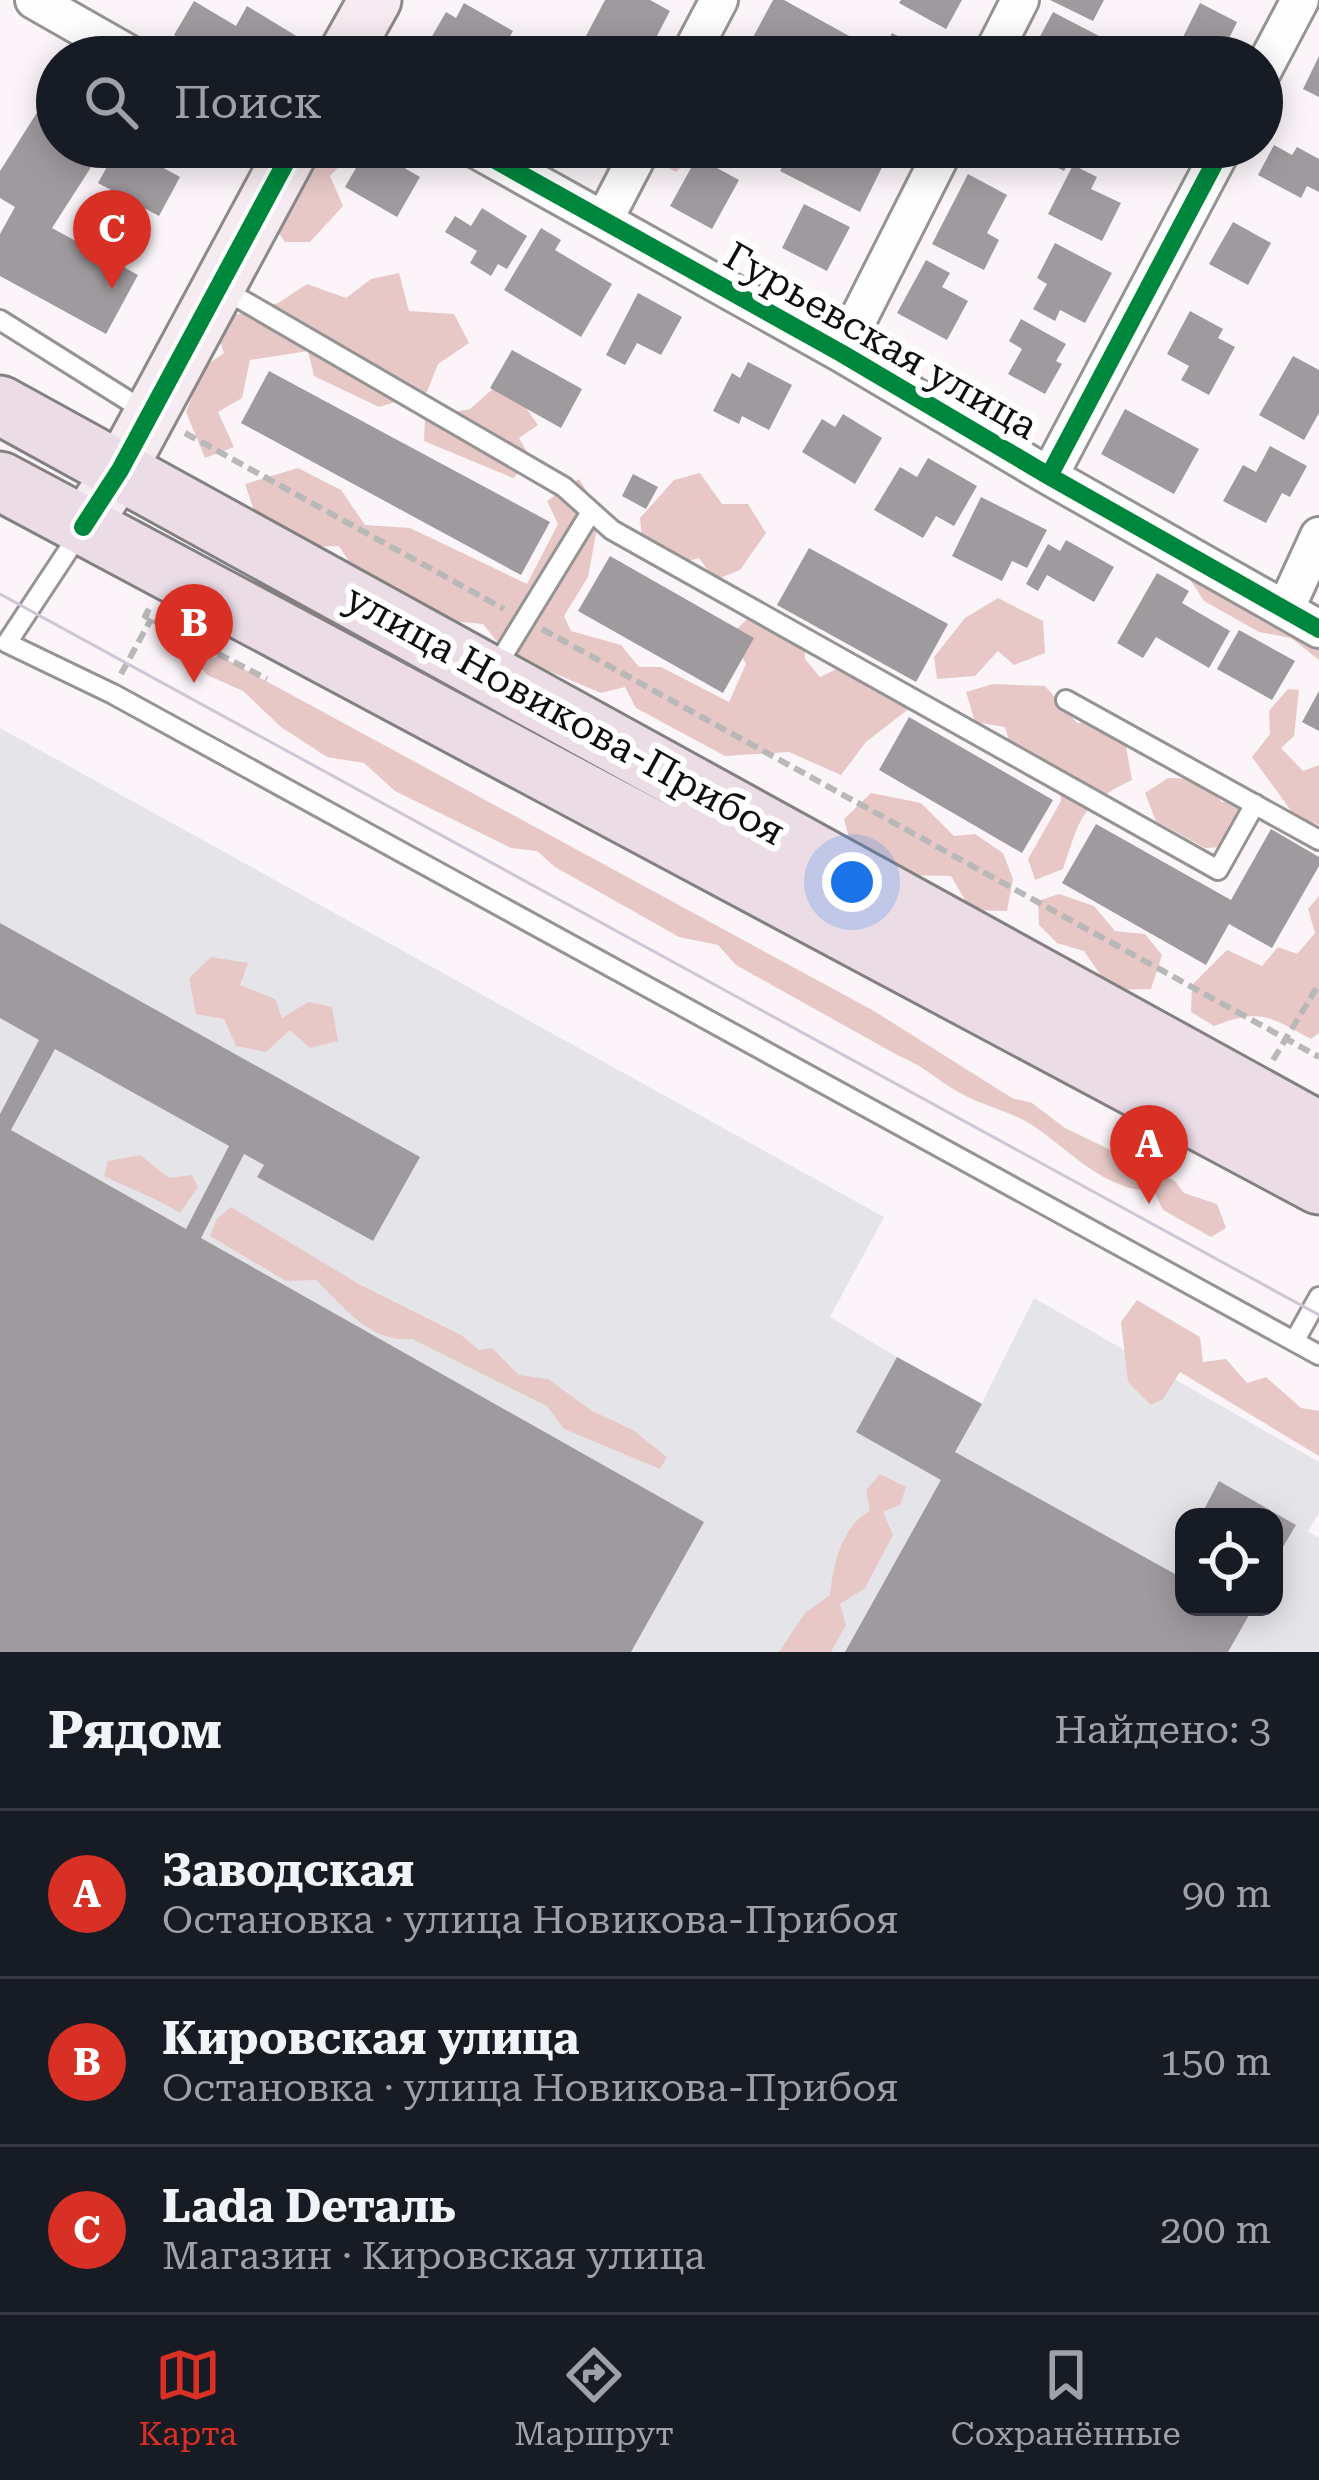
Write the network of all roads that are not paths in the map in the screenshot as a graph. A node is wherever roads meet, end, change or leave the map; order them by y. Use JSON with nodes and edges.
{"nodes":[{"id":1,"x":34,"y":0,"type":"edge"},
{"id":2,"x":375,"y":0,"type":"edge"},
{"id":3,"x":719,"y":0,"type":"edge"},
{"id":4,"x":1020,"y":0,"type":"edge"},
{"id":5,"x":1300,"y":0,"type":"edge"},
{"id":6,"x":97,"y":36,"type":"edge"},
{"id":7,"x":355,"y":36,"type":"edge"},
{"id":8,"x":700,"y":36,"type":"edge"},
{"id":9,"x":1002,"y":36,"type":"edge"},
{"id":10,"x":1281,"y":36,"type":"edge"},
{"id":11,"x":282,"y":168,"type":"edge"},
{"id":12,"x":510,"y":168,"type":"edge"},
{"id":13,"x":631,"y":168,"type":"edge"},
{"id":14,"x":934,"y":168,"type":"edge"},
{"id":15,"x":1211,"y":168,"type":"edge"},
{"id":16,"x":604,"y":220,"type":"junction"},
{"id":17,"x":219,"y":286,"type":"junction"},
{"id":18,"x":0,"y":320,"type":"edge"},
{"id":19,"x":841,"y":352,"type":"junction"},
{"id":20,"x":0,"y":405,"type":"edge"},
{"id":21,"x":150,"y":414,"type":"junction"},
{"id":22,"x":120,"y":470,"type":"junction"},
{"id":23,"x":1049,"y":476,"type":"junction"},
{"id":24,"x":0,"y":482,"type":"edge"},
{"id":25,"x":591,"y":512,"type":"junction"},
{"id":26,"x":83,"y":527,"type":"junction"},
{"id":27,"x":1319,"y":536,"type":"edge"},
{"id":28,"x":1285,"y":610,"type":"junction"},
{"id":29,"x":1319,"y":629,"type":"edge"},
{"id":30,"x":492,"y":674,"type":"junction"},
{"id":31,"x":1066,"y":700,"type":"dead end"},
{"id":32,"x":1255,"y":804,"type":"junction"},
{"id":33,"x":1319,"y":840,"type":"edge"},
{"id":34,"x":1319,"y":1131,"type":"edge"},
{"id":35,"x":1319,"y":1185,"type":"edge"},
{"id":36,"x":1319,"y":1297,"type":"edge"},
{"id":37,"x":1295,"y":1340,"type":"junction"},
{"id":38,"x":1319,"y":1354,"type":"edge"}],
"edges":[{"from":1,"to":6,"type":"street"},
{"from":2,"to":7,"type":"street"},
{"from":3,"to":8,"type":"street"},
{"from":4,"to":9,"type":"street"},
{"from":5,"to":10,"type":"street"},
{"from":11,"to":17,"type":"street"},
{"from":12,"to":16,"type":"street","name":"Гурьевская улица"},
{"from":13,"to":16,"type":"street"},
{"from":14,"to":19,"type":"street"},
{"from":15,"to":23,"type":"street"},
{"from":16,"to":19,"type":"street","name":"Гурьевская улица"},
{"from":17,"to":21,"type":"street"},
{"from":17,"to":25,"type":"lane"},
{"from":18,"to":21,"type":"lane"},
{"from":19,"to":23,"type":"street","name":"Гурьевская улица"},
{"from":20,"to":22,"type":"main road","name":"улица Новикова-Прибоя"},
{"from":21,"to":22,"type":"street"},
{"from":22,"to":26,"type":"street"},
{"from":22,"to":30,"type":"main road","name":"улица Новикова-Прибоя"},
{"from":23,"to":28,"type":"street","name":"Гурьевская улица"},
{"from":24,"to":26,"type":"main road","name":"улица Новикова-Прибоя"},
{"from":25,"to":30,"type":"lane"},
{"from":25,"to":32,"type":"lane"},
{"from":26,"to":35,"type":"main road","name":"улица Новикова-Прибоя"},
{"from":26,"to":37,"type":"lane"},
{"from":27,"to":28,"type":"street"},
{"from":28,"to":29,"type":"street","name":"Гурьевская улица"},
{"from":30,"to":34,"type":"main road","name":"улица Новикова-Прибоя"},
{"from":31,"to":32,"type":"lane"},
{"from":32,"to":33,"type":"lane"},
{"from":36,"to":37,"type":"lane"},
{"from":37,"to":38,"type":"lane"}]}
